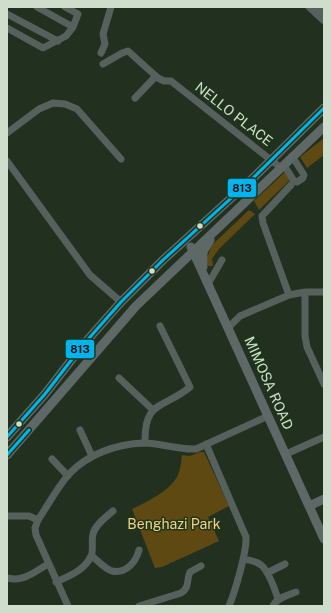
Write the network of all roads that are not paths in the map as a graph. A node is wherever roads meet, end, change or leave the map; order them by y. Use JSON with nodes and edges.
{"nodes":[{"id":1,"x":38,"y":7,"type":"edge"},
{"id":2,"x":66,"y":7,"type":"edge"},
{"id":3,"x":111,"y":7,"type":"edge"},
{"id":4,"x":314,"y":8,"type":"edge"},
{"id":5,"x":324,"y":12,"type":"edge"},
{"id":6,"x":7,"y":14,"type":"edge"},
{"id":7,"x":324,"y":21,"type":"edge"},
{"id":8,"x":73,"y":26,"type":"junction"},
{"id":9,"x":7,"y":28,"type":"edge"},
{"id":10,"x":58,"y":41,"type":"junction"},
{"id":11,"x":100,"y":53,"type":"dead end"},
{"id":12,"x":103,"y":64,"type":"dead end"},
{"id":13,"x":156,"y":76,"type":"junction"},
{"id":14,"x":135,"y":98,"type":"dead end"},
{"id":15,"x":324,"y":108,"type":"edge"},
{"id":16,"x":324,"y":127,"type":"edge"},
{"id":17,"x":7,"y":133,"type":"edge"},
{"id":18,"x":292,"y":156,"type":"junction"},
{"id":19,"x":121,"y":159,"type":"dead end"},
{"id":20,"x":272,"y":160,"type":"junction"},
{"id":21,"x":7,"y":161,"type":"edge"},
{"id":22,"x":282,"y":166,"type":"junction"},
{"id":23,"x":292,"y":185,"type":"dead end"},
{"id":24,"x":239,"y":208,"type":"junction"},
{"id":25,"x":187,"y":239,"type":"junction"},
{"id":26,"x":193,"y":251,"type":"junction"},
{"id":27,"x":222,"y":260,"type":"dead end"},
{"id":28,"x":204,"y":273,"type":"junction"},
{"id":29,"x":208,"y":284,"type":"junction"},
{"id":30,"x":305,"y":292,"type":"junction"},
{"id":31,"x":324,"y":292,"type":"edge"},
{"id":32,"x":289,"y":295,"type":"junction"},
{"id":33,"x":121,"y":302,"type":"junction"},
{"id":34,"x":160,"y":326,"type":"dead end"},
{"id":35,"x":228,"y":328,"type":"junction"},
{"id":36,"x":322,"y":373,"type":"edge"},
{"id":37,"x":119,"y":378,"type":"dead end"},
{"id":38,"x":324,"y":384,"type":"edge"},
{"id":39,"x":153,"y":410,"type":"junction"},
{"id":40,"x":268,"y":416,"type":"junction"},
{"id":41,"x":80,"y":430,"type":"dead end"},
{"id":42,"x":7,"y":437,"type":"edge"},
{"id":43,"x":324,"y":437,"type":"edge"},
{"id":44,"x":145,"y":443,"type":"junction"},
{"id":45,"x":206,"y":444,"type":"junction"},
{"id":46,"x":286,"y":454,"type":"junction"},
{"id":47,"x":7,"y":455,"type":"edge"},
{"id":48,"x":92,"y":456,"type":"junction"},
{"id":49,"x":52,"y":459,"type":"dead end"},
{"id":50,"x":68,"y":476,"type":"junction"},
{"id":51,"x":324,"y":499,"type":"edge"},
{"id":52,"x":309,"y":506,"type":"junction"},
{"id":53,"x":113,"y":511,"type":"dead end"},
{"id":54,"x":7,"y":516,"type":"edge"},
{"id":55,"x":38,"y":520,"type":"junction"},
{"id":56,"x":324,"y":539,"type":"edge"},
{"id":57,"x":139,"y":550,"type":"dead end"},
{"id":58,"x":92,"y":556,"type":"junction"},
{"id":59,"x":243,"y":559,"type":"junction"},
{"id":60,"x":48,"y":564,"type":"junction"},
{"id":61,"x":285,"y":564,"type":"dead end"},
{"id":62,"x":201,"y":566,"type":"dead end"},
{"id":63,"x":267,"y":573,"type":"junction"},
{"id":64,"x":7,"y":578,"type":"edge"},
{"id":65,"x":56,"y":582,"type":"junction"},
{"id":66,"x":296,"y":592,"type":"dead end"},
{"id":67,"x":278,"y":599,"type":"junction"},
{"id":68,"x":68,"y":606,"type":"edge"},
{"id":69,"x":139,"y":606,"type":"edge"},
{"id":70,"x":229,"y":606,"type":"edge"},
{"id":71,"x":273,"y":606,"type":"edge"}],
"edges":[{"from":1,"to":8,"type":"street"},
{"from":2,"to":8,"type":"street"},
{"from":3,"to":11,"type":"street"},
{"from":4,"to":5,"type":"street"},
{"from":4,"to":7,"type":"street"},
{"from":6,"to":10,"type":"street"},
{"from":8,"to":10,"type":"street"},
{"from":9,"to":10,"type":"street"},
{"from":12,"to":13,"type":"street"},
{"from":13,"to":14,"type":"street"},
{"from":13,"to":20,"type":"street","name":"NELLO PLACE"},
{"from":15,"to":20,"type":"main road"},
{"from":16,"to":18,"type":"main road"},
{"from":17,"to":19,"type":"street"},
{"from":18,"to":22,"type":"main road"},
{"from":18,"to":22,"type":"street","name":"NELLO PLACE"},
{"from":20,"to":22,"type":"street","name":"NELLO PLACE"},
{"from":20,"to":25,"type":"main road"},
{"from":21,"to":33,"type":"street"},
{"from":22,"to":24,"type":"main road"},
{"from":23,"to":32,"type":"street"},
{"from":24,"to":26,"type":"main road"},
{"from":24,"to":28,"type":"main road"},
{"from":25,"to":26,"type":"main road","name":"MIMOSA ROAD"},
{"from":25,"to":33,"type":"main road"},
{"from":26,"to":28,"type":"main road","name":"MIMOSA ROAD"},
{"from":26,"to":33,"type":"main road"},
{"from":26,"to":47,"type":"main road"},
{"from":27,"to":29,"type":"street"},
{"from":28,"to":29,"type":"main road","name":"MIMOSA ROAD"},
{"from":29,"to":35,"type":"main road","name":"MIMOSA ROAD"},
{"from":30,"to":31,"type":"street"},
{"from":30,"to":32,"type":"street"},
{"from":30,"to":36,"type":"street"},
{"from":32,"to":35,"type":"street"},
{"from":33,"to":42,"type":"main road"},
{"from":34,"to":39,"type":"street"},
{"from":35,"to":40,"type":"main road","name":"MIMOSA ROAD"},
{"from":36,"to":38,"type":"street"},
{"from":37,"to":39,"type":"street"},
{"from":39,"to":44,"type":"street"},
{"from":40,"to":45,"type":"street"},
{"from":40,"to":46,"type":"main road","name":"MIMOSA ROAD"},
{"from":41,"to":48,"type":"street"},
{"from":43,"to":46,"type":"street"},
{"from":44,"to":45,"type":"street"},
{"from":44,"to":48,"type":"street"},
{"from":45,"to":59,"type":"street"},
{"from":46,"to":52,"type":"main road","name":"MIMOSA ROAD"},
{"from":48,"to":50,"type":"street"},
{"from":49,"to":50,"type":"street"},
{"from":50,"to":55,"type":"street"},
{"from":51,"to":52,"type":"main road"},
{"from":52,"to":56,"type":"main road","name":"MIMOSA ROAD"},
{"from":53,"to":58,"type":"street"},
{"from":54,"to":55,"type":"street"},
{"from":55,"to":60,"type":"street"},
{"from":57,"to":58,"type":"street"},
{"from":58,"to":65,"type":"street"},
{"from":59,"to":63,"type":"street"},
{"from":59,"to":70,"type":"street"},
{"from":60,"to":64,"type":"street"},
{"from":60,"to":65,"type":"street"},
{"from":61,"to":63,"type":"street"},
{"from":62,"to":69,"type":"street"},
{"from":63,"to":67,"type":"street"},
{"from":65,"to":68,"type":"street"},
{"from":66,"to":67,"type":"street"},
{"from":67,"to":71,"type":"street"}]}
